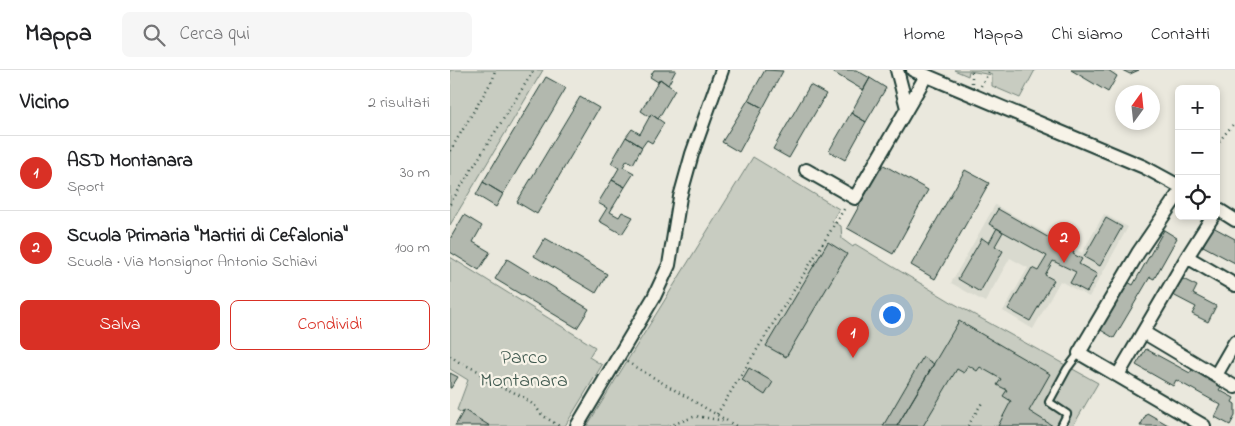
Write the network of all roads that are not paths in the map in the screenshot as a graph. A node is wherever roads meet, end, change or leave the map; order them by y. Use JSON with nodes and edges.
{"nodes":[{"id":1,"x":722,"y":70,"type":"edge"},
{"id":2,"x":896,"y":70,"type":"edge"},
{"id":3,"x":913,"y":70,"type":"edge"},
{"id":4,"x":926,"y":76,"type":"junction"},
{"id":5,"x":908,"y":108,"type":"junction"},
{"id":6,"x":806,"y":170,"type":"dead end"},
{"id":7,"x":1175,"y":184,"type":"edge"},
{"id":8,"x":1175,"y":199,"type":"edge"},
{"id":9,"x":1220,"y":213,"type":"edge"},
{"id":10,"x":1210,"y":220,"type":"edge"},
{"id":11,"x":1235,"y":220,"type":"edge"},
{"id":12,"x":1187,"y":257,"type":"junction"},
{"id":13,"x":1235,"y":285,"type":"edge"},
{"id":14,"x":1143,"y":332,"type":"junction"},
{"id":15,"x":1235,"y":342,"type":"edge"},
{"id":16,"x":1079,"y":353,"type":"junction"},
{"id":17,"x":1118,"y":374,"type":"junction"},
{"id":18,"x":1216,"y":375,"type":"junction"},
{"id":19,"x":1235,"y":387,"type":"edge"},
{"id":20,"x":577,"y":426,"type":"edge"},
{"id":21,"x":1061,"y":426,"type":"edge"},
{"id":22,"x":1204,"y":426,"type":"edge"}],
"edges":[{"from":1,"to":20,"type":"street"},
{"from":2,"to":5,"type":"street"},
{"from":3,"to":4,"type":"street"},
{"from":4,"to":5,"type":"street"},
{"from":4,"to":7,"type":"street"},
{"from":5,"to":6,"type":"street"},
{"from":8,"to":16,"type":"street"},
{"from":9,"to":11,"type":"street"},
{"from":10,"to":12,"type":"street"},
{"from":12,"to":13,"type":"street"},
{"from":12,"to":14,"type":"street"},
{"from":14,"to":17,"type":"street"},
{"from":14,"to":18,"type":"street"},
{"from":15,"to":18,"type":"street"},
{"from":16,"to":17,"type":"street"},
{"from":16,"to":21,"type":"lane"},
{"from":17,"to":22,"type":"street"},
{"from":18,"to":19,"type":"street"}]}
